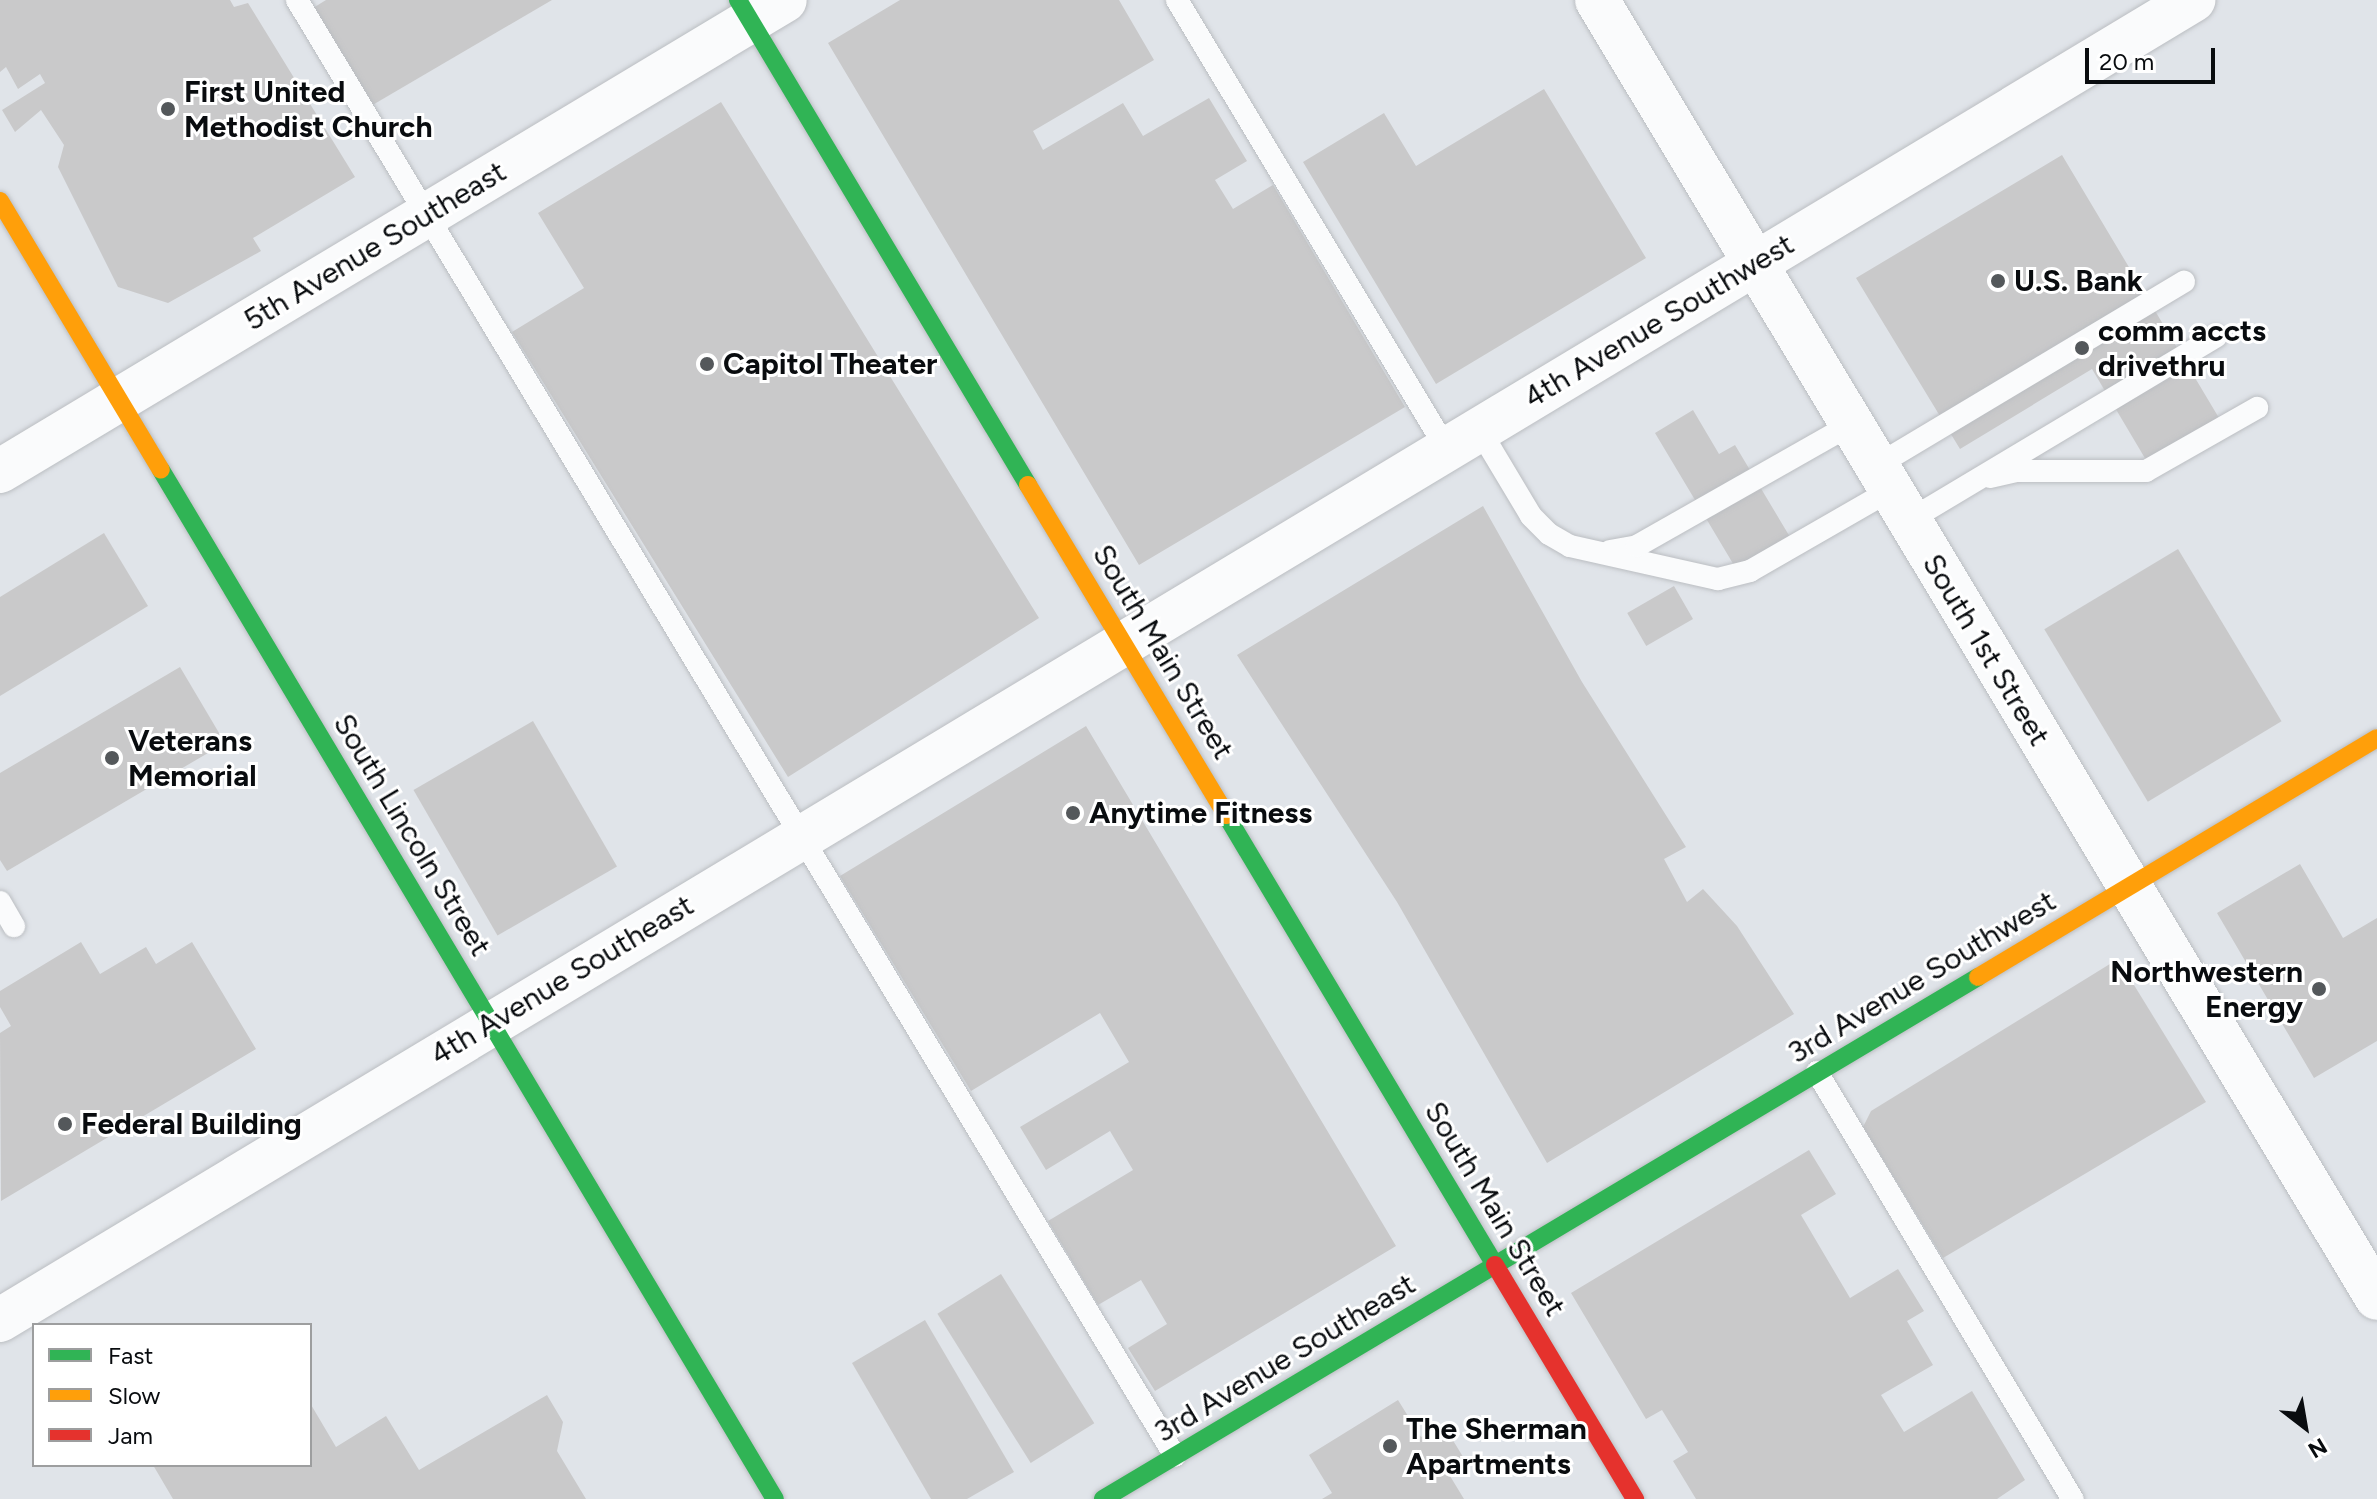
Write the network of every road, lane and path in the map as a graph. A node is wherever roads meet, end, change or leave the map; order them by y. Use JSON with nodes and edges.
{"nodes":[{"id":1,"x":297,"y":0,"type":"edge"},
{"id":2,"x":1177,"y":0,"type":"edge"},
{"id":3,"x":1597,"y":0,"type":"edge"},
{"id":4,"x":2193,"y":0,"type":"edge"},
{"id":5,"x":758,"y":7,"type":"edge"},
{"id":6,"x":0,"y":201,"type":"edge"},
{"id":7,"x":426,"y":214,"type":"junction"},
{"id":8,"x":1756,"y":264,"type":"junction"},
{"id":9,"x":2184,"y":282,"type":"dead end"},
{"id":10,"x":2216,"y":337,"type":"dead end"},
{"id":11,"x":119,"y":400,"type":"junction"},
{"id":12,"x":2257,"y":408,"type":"dead end"},
{"id":13,"x":1852,"y":424,"type":"junction"},
{"id":14,"x":1462,"y":438,"type":"junction"},
{"id":15,"x":0,"y":471,"type":"edge"},
{"id":16,"x":1977,"y":479,"type":"junction"},
{"id":17,"x":1892,"y":492,"type":"junction"},
{"id":18,"x":1605,"y":552,"type":"junction"},
{"id":19,"x":1123,"y":640,"type":"junction"},
{"id":20,"x":2377,"y":738,"type":"edge"},
{"id":21,"x":802,"y":834,"type":"junction"},
{"id":22,"x":2128,"y":887,"type":"junction"},
{"id":23,"x":0,"y":902,"type":"edge"},
{"id":24,"x":14,"y":926,"type":"dead end"},
{"id":25,"x":492,"y":1024,"type":"junction"},
{"id":26,"x":1817,"y":1072,"type":"junction"},
{"id":27,"x":1496,"y":1264,"type":"junction"},
{"id":28,"x":2377,"y":1298,"type":"edge"},
{"id":29,"x":0,"y":1320,"type":"edge"},
{"id":30,"x":1175,"y":1456,"type":"junction"},
{"id":31,"x":775,"y":1499,"type":"edge"},
{"id":32,"x":1103,"y":1499,"type":"edge"},
{"id":33,"x":1635,"y":1499,"type":"edge"},
{"id":34,"x":2073,"y":1499,"type":"edge"}],
"edges":[{"from":1,"to":7,"type":"lane"},
{"from":2,"to":14,"type":"lane"},
{"from":3,"to":8,"type":"street","name":"South 1st Street"},
{"from":4,"to":8,"type":"street","name":"4th Avenue Southwest"},
{"from":5,"to":7,"type":"street","name":"5th Avenue Southeast"},
{"from":5,"to":19,"type":"street","name":"South Main Street"},
{"from":6,"to":11,"type":"street","name":"South Lincoln Street"},
{"from":7,"to":11,"type":"street","name":"5th Avenue Southeast"},
{"from":7,"to":21,"type":"lane"},
{"from":8,"to":13,"type":"street","name":"South 1st Street"},
{"from":8,"to":14,"type":"street","name":"4th Avenue Southwest"},
{"from":9,"to":17,"type":"lane"},
{"from":10,"to":16,"type":"lane"},
{"from":11,"to":15,"type":"street","name":"5th Avenue Southeast"},
{"from":11,"to":25,"type":"street","name":"South Lincoln Street"},
{"from":12,"to":16,"type":"lane"},
{"from":13,"to":17,"type":"street","name":"South 1st Street"},
{"from":13,"to":18,"type":"lane"},
{"from":14,"to":18,"type":"lane"},
{"from":14,"to":19,"type":"street","name":"4th Avenue Southwest"},
{"from":16,"to":17,"type":"lane"},
{"from":17,"to":18,"type":"lane"},
{"from":17,"to":22,"type":"street","name":"South 1st Street"},
{"from":19,"to":21,"type":"street","name":"4th Avenue Southeast"},
{"from":19,"to":27,"type":"street","name":"South Main Street"},
{"from":20,"to":22,"type":"street","name":"3rd Avenue Southwest"},
{"from":21,"to":25,"type":"street","name":"4th Avenue Southeast"},
{"from":21,"to":30,"type":"lane"},
{"from":22,"to":26,"type":"street","name":"3rd Avenue Southwest"},
{"from":22,"to":28,"type":"street","name":"South 1st Street"},
{"from":23,"to":24,"type":"lane"},
{"from":25,"to":29,"type":"street","name":"4th Avenue Southeast"},
{"from":25,"to":31,"type":"street","name":"South Lincoln Street"},
{"from":26,"to":27,"type":"street","name":"3rd Avenue Southwest"},
{"from":26,"to":34,"type":"lane"},
{"from":27,"to":30,"type":"street","name":"3rd Avenue Southeast"},
{"from":27,"to":33,"type":"street","name":"South Main Street"},
{"from":30,"to":32,"type":"street","name":"3rd Avenue Southeast"}]}
